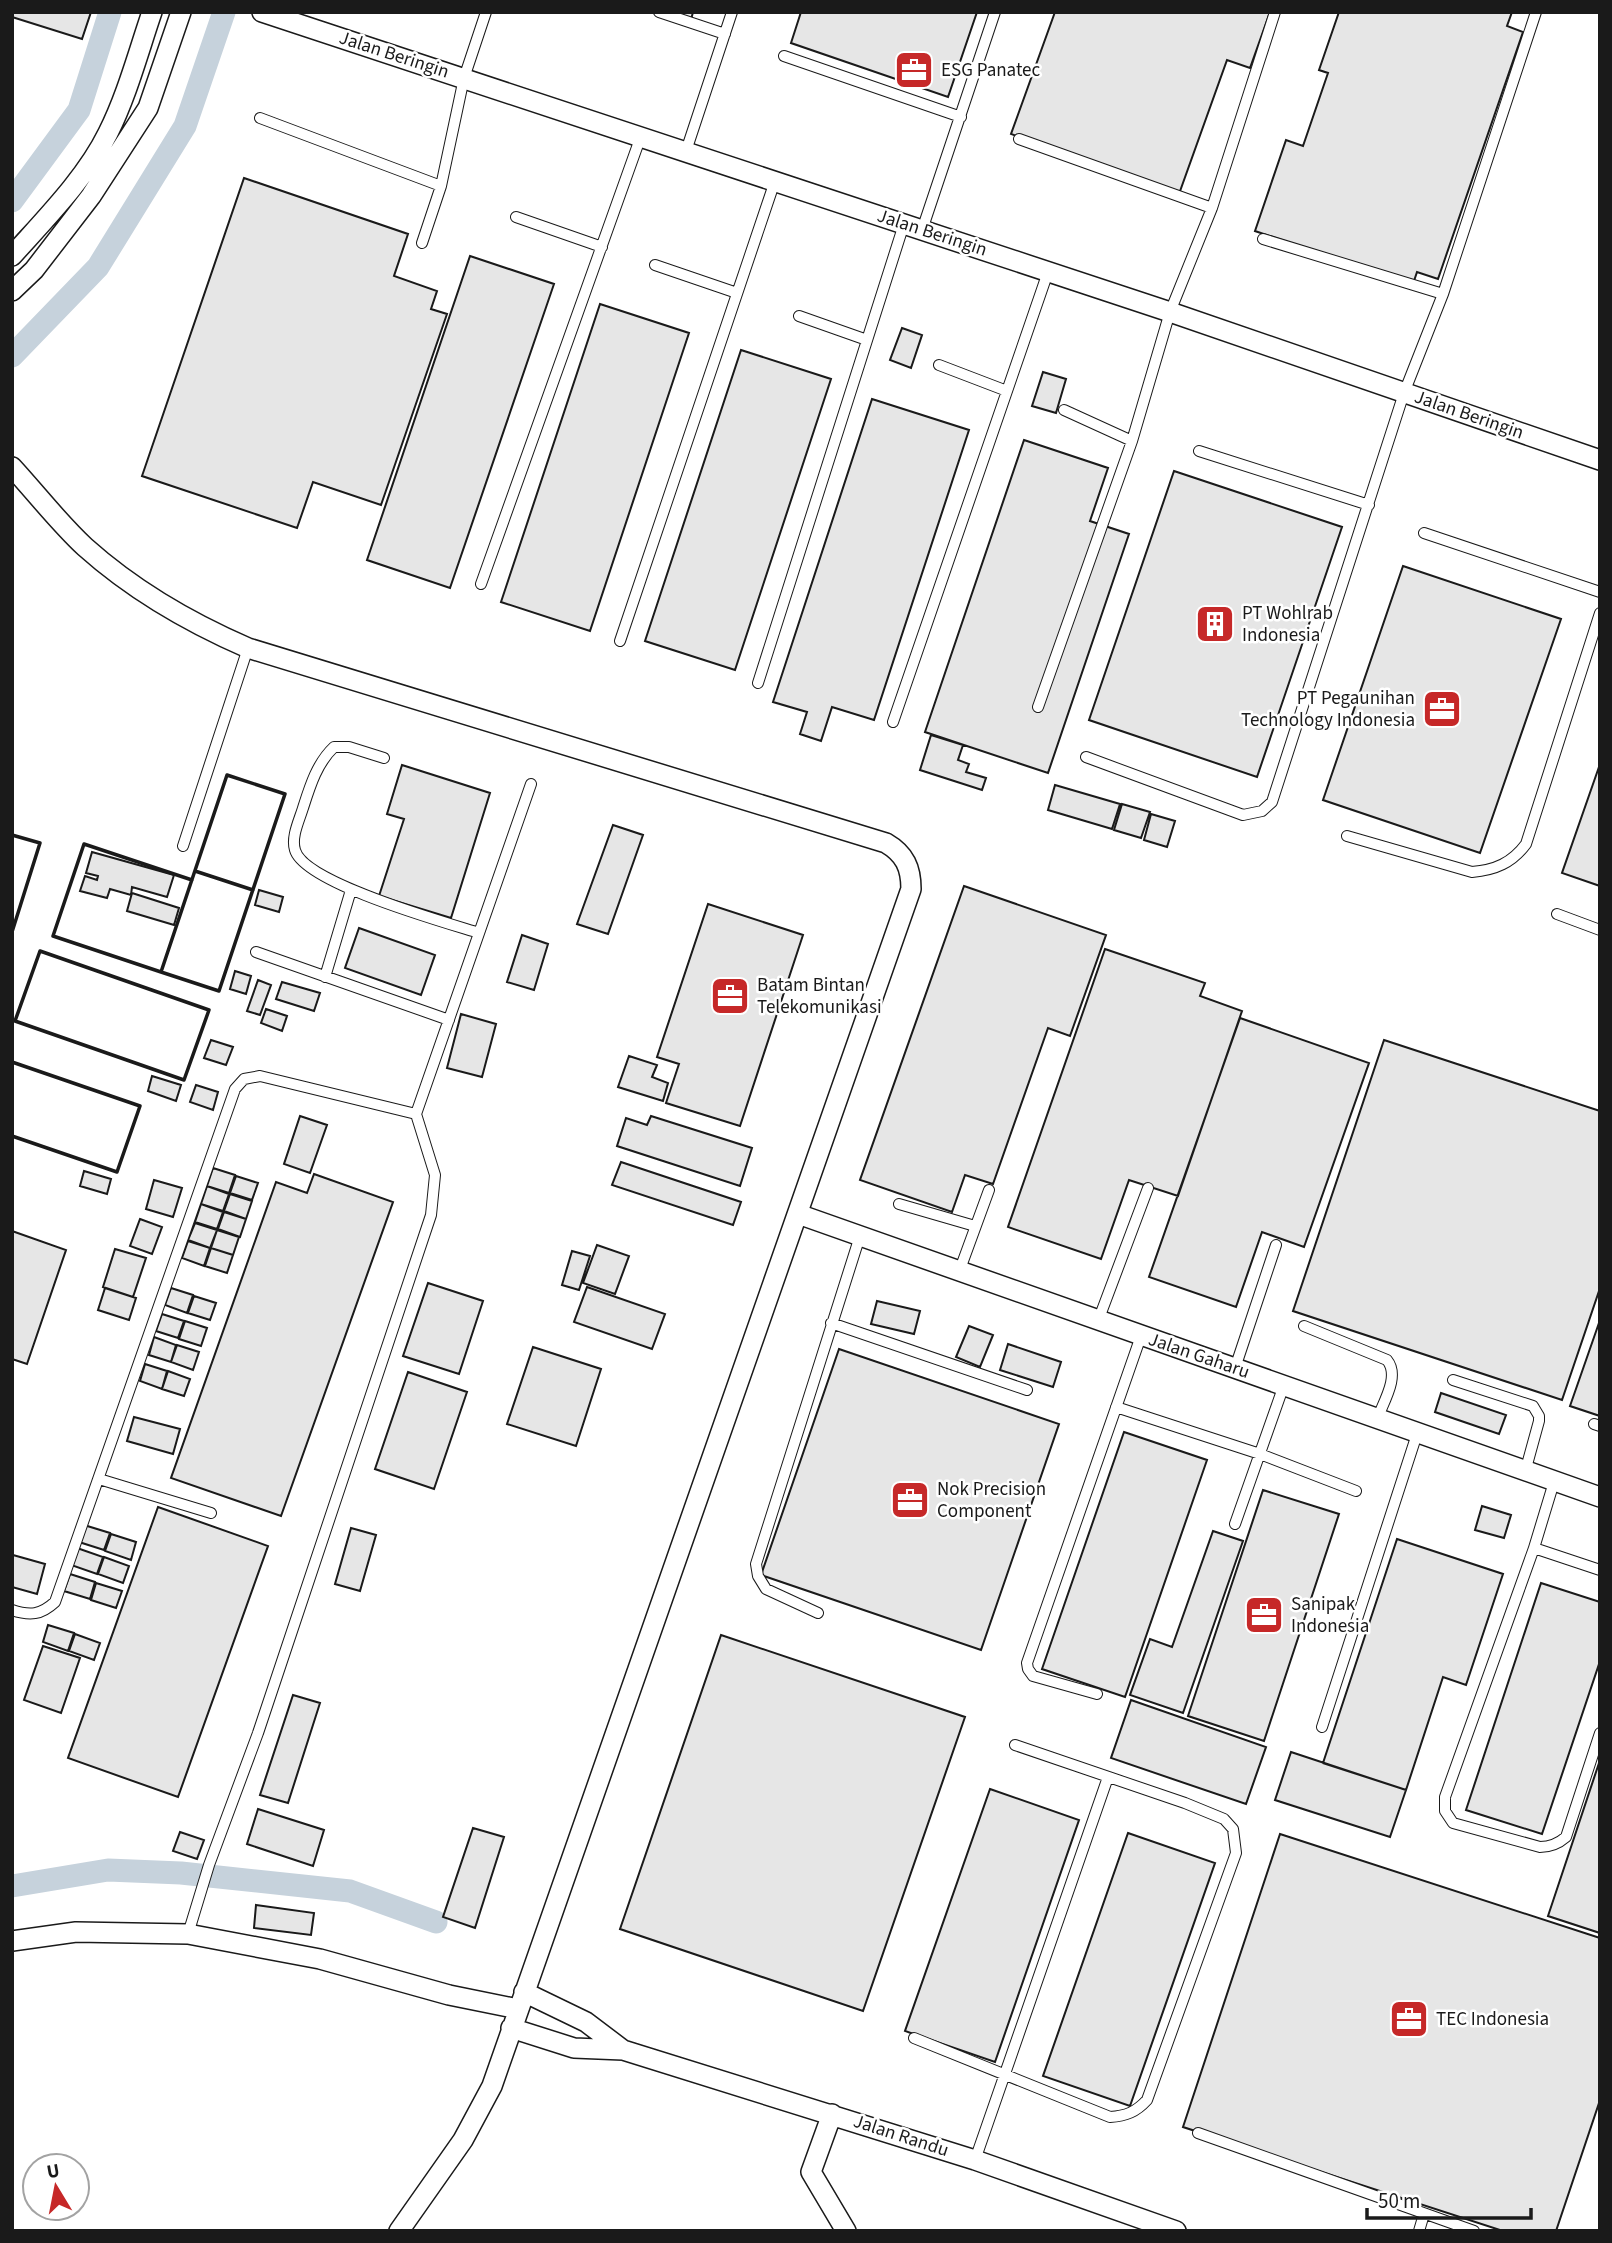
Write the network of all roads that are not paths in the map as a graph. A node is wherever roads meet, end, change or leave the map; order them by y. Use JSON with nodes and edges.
{"nodes":[{"id":1,"x":152,"y":12,"type":"edge"},
{"id":2,"x":181,"y":12,"type":"edge"},
{"id":3,"x":262,"y":12,"type":"edge"},
{"id":4,"x":486,"y":12,"type":"edge"},
{"id":5,"x":659,"y":12,"type":"edge"},
{"id":6,"x":732,"y":12,"type":"edge"},
{"id":7,"x":995,"y":12,"type":"edge"},
{"id":8,"x":1275,"y":12,"type":"edge"},
{"id":9,"x":1536,"y":12,"type":"edge"},
{"id":10,"x":725,"y":34,"type":"junction"},
{"id":11,"x":784,"y":56,"type":"dead end"},
{"id":12,"x":464,"y":78,"type":"junction"},
{"id":13,"x":961,"y":117,"type":"junction"},
{"id":14,"x":260,"y":118,"type":"dead end"},
{"id":15,"x":641,"y":136,"type":"junction"},
{"id":16,"x":1019,"y":139,"type":"dead end"},
{"id":17,"x":686,"y":151,"type":"junction"},
{"id":18,"x":775,"y":181,"type":"junction"},
{"id":19,"x":441,"y":186,"type":"junction"},
{"id":20,"x":1212,"y":208,"type":"junction"},
{"id":21,"x":516,"y":217,"type":"dead end"},
{"id":22,"x":913,"y":227,"type":"junction"},
{"id":23,"x":1263,"y":239,"type":"dead end"},
{"id":24,"x":422,"y":243,"type":"dead end"},
{"id":25,"x":602,"y":247,"type":"junction"},
{"id":26,"x":12,"y":256,"type":"edge"},
{"id":27,"x":655,"y":265,"type":"dead end"},
{"id":28,"x":1048,"y":272,"type":"junction"},
{"id":29,"x":12,"y":291,"type":"edge"},
{"id":30,"x":737,"y":293,"type":"junction"},
{"id":31,"x":1443,"y":294,"type":"junction"},
{"id":32,"x":1170,"y":312,"type":"junction"},
{"id":33,"x":799,"y":316,"type":"dead end"},
{"id":34,"x":867,"y":340,"type":"junction"},
{"id":35,"x":939,"y":365,"type":"dead end"},
{"id":36,"x":1007,"y":391,"type":"junction"},
{"id":37,"x":1404,"y":393,"type":"junction"},
{"id":38,"x":1064,"y":410,"type":"dead end"},
{"id":39,"x":1132,"y":441,"type":"junction"},
{"id":40,"x":1199,"y":451,"type":"dead end"},
{"id":41,"x":1600,"y":460,"type":"edge"},
{"id":42,"x":12,"y":467,"type":"edge"},
{"id":43,"x":1368,"y":505,"type":"junction"},
{"id":44,"x":1424,"y":533,"type":"dead end"},
{"id":45,"x":481,"y":584,"type":"dead end"},
{"id":46,"x":1600,"y":592,"type":"edge"},
{"id":47,"x":1600,"y":613,"type":"edge"},
{"id":48,"x":620,"y":641,"type":"dead end"},
{"id":49,"x":248,"y":648,"type":"junction"},
{"id":50,"x":758,"y":683,"type":"dead end"},
{"id":51,"x":1038,"y":707,"type":"dead end"},
{"id":52,"x":892,"y":722,"type":"dead end"},
{"id":53,"x":1086,"y":757,"type":"dead end"},
{"id":54,"x":384,"y":758,"type":"dead end"},
{"id":55,"x":531,"y":784,"type":"dead end"},
{"id":56,"x":1347,"y":836,"type":"dead end"},
{"id":57,"x":183,"y":846,"type":"dead end"},
{"id":58,"x":351,"y":890,"type":"junction"},
{"id":59,"x":1557,"y":914,"type":"dead end"},
{"id":60,"x":1600,"y":930,"type":"edge"},
{"id":61,"x":479,"y":933,"type":"junction"},
{"id":62,"x":256,"y":952,"type":"dead end"},
{"id":63,"x":326,"y":977,"type":"junction"},
{"id":64,"x":449,"y":1020,"type":"junction"},
{"id":65,"x":416,"y":1114,"type":"junction"},
{"id":66,"x":1148,"y":1188,"type":"dead end"},
{"id":67,"x":989,"y":1190,"type":"dead end"},
{"id":68,"x":899,"y":1204,"type":"dead end"},
{"id":69,"x":798,"y":1214,"type":"junction"},
{"id":70,"x":975,"y":1226,"type":"junction"},
{"id":71,"x":860,"y":1236,"type":"junction"},
{"id":72,"x":1276,"y":1245,"type":"dead end"},
{"id":73,"x":960,"y":1272,"type":"junction"},
{"id":74,"x":1098,"y":1321,"type":"junction"},
{"id":75,"x":831,"y":1324,"type":"junction"},
{"id":76,"x":1304,"y":1326,"type":"dead end"},
{"id":77,"x":1141,"y":1336,"type":"junction"},
{"id":78,"x":1235,"y":1368,"type":"junction"},
{"id":79,"x":1453,"y":1380,"type":"dead end"},
{"id":80,"x":1283,"y":1385,"type":"junction"},
{"id":81,"x":1027,"y":1390,"type":"dead end"},
{"id":82,"x":1116,"y":1407,"type":"junction"},
{"id":83,"x":1377,"y":1419,"type":"junction"},
{"id":84,"x":1417,"y":1434,"type":"junction"},
{"id":85,"x":1260,"y":1454,"type":"junction"},
{"id":86,"x":1525,"y":1472,"type":"junction"},
{"id":87,"x":99,"y":1479,"type":"junction"},
{"id":88,"x":1554,"y":1482,"type":"junction"},
{"id":89,"x":1356,"y":1491,"type":"dead end"},
{"id":90,"x":1600,"y":1497,"type":"edge"},
{"id":91,"x":211,"y":1513,"type":"dead end"},
{"id":92,"x":1235,"y":1524,"type":"dead end"},
{"id":93,"x":1534,"y":1548,"type":"junction"},
{"id":94,"x":1600,"y":1570,"type":"edge"},
{"id":95,"x":12,"y":1609,"type":"edge"},
{"id":96,"x":818,"y":1613,"type":"dead end"},
{"id":97,"x":1097,"y":1694,"type":"dead end"},
{"id":98,"x":1322,"y":1727,"type":"dead end"},
{"id":99,"x":1600,"y":1733,"type":"edge"},
{"id":100,"x":1015,"y":1745,"type":"dead end"},
{"id":101,"x":1108,"y":1777,"type":"junction"},
{"id":102,"x":188,"y":1934,"type":"junction"},
{"id":103,"x":12,"y":1941,"type":"edge"},
{"id":104,"x":521,"y":2001,"type":"junction"},
{"id":105,"x":511,"y":2028,"type":"junction"},
{"id":106,"x":914,"y":2038,"type":"dead end"},
{"id":107,"x":623,"y":2050,"type":"junction"},
{"id":108,"x":1005,"y":2075,"type":"junction"},
{"id":109,"x":832,"y":2114,"type":"junction"},
{"id":110,"x":1198,"y":2133,"type":"dead end"},
{"id":111,"x":975,"y":2160,"type":"junction"},
{"id":112,"x":1424,"y":2214,"type":"junction"},
{"id":113,"x":399,"y":2231,"type":"edge"},
{"id":114,"x":846,"y":2231,"type":"edge"},
{"id":115,"x":1176,"y":2231,"type":"edge"},
{"id":116,"x":1419,"y":2231,"type":"edge"},
{"id":117,"x":1474,"y":2231,"type":"edge"}],
"edges":[{"from":1,"to":26,"type":"street"},
{"from":2,"to":29,"type":"street"},
{"from":3,"to":12,"type":"street","name":"Jalan Beringin"},
{"from":4,"to":12,"type":"lane"},
{"from":5,"to":10,"type":"lane"},
{"from":6,"to":10,"type":"lane"},
{"from":7,"to":13,"type":"lane"},
{"from":8,"to":20,"type":"lane"},
{"from":9,"to":31,"type":"lane"},
{"from":10,"to":17,"type":"lane"},
{"from":11,"to":13,"type":"lane"},
{"from":12,"to":15,"type":"street","name":"Jalan Beringin"},
{"from":12,"to":19,"type":"lane"},
{"from":13,"to":22,"type":"lane"},
{"from":14,"to":19,"type":"lane"},
{"from":15,"to":17,"type":"street","name":"Jalan Beringin"},
{"from":15,"to":25,"type":"lane"},
{"from":16,"to":20,"type":"lane"},
{"from":17,"to":18,"type":"street","name":"Jalan Beringin"},
{"from":18,"to":22,"type":"street","name":"Jalan Beringin"},
{"from":18,"to":30,"type":"lane"},
{"from":19,"to":24,"type":"lane"},
{"from":20,"to":32,"type":"lane"},
{"from":21,"to":25,"type":"lane"},
{"from":22,"to":28,"type":"street","name":"Jalan Beringin"},
{"from":22,"to":34,"type":"lane"},
{"from":23,"to":31,"type":"lane"},
{"from":25,"to":45,"type":"lane"},
{"from":27,"to":30,"type":"lane"},
{"from":28,"to":32,"type":"street","name":"Jalan Beringin"},
{"from":28,"to":36,"type":"lane"},
{"from":30,"to":48,"type":"lane"},
{"from":31,"to":37,"type":"lane"},
{"from":32,"to":37,"type":"street","name":"Jalan Beringin"},
{"from":32,"to":39,"type":"lane"},
{"from":33,"to":34,"type":"lane"},
{"from":34,"to":50,"type":"lane"},
{"from":35,"to":36,"type":"lane"},
{"from":36,"to":52,"type":"lane"},
{"from":37,"to":41,"type":"street","name":"Jalan Beringin"},
{"from":37,"to":43,"type":"lane"},
{"from":38,"to":39,"type":"lane"},
{"from":39,"to":51,"type":"lane"},
{"from":40,"to":43,"type":"lane"},
{"from":42,"to":49,"type":"street"},
{"from":43,"to":53,"type":"lane"},
{"from":44,"to":46,"type":"lane"},
{"from":47,"to":56,"type":"lane"},
{"from":49,"to":57,"type":"lane"},
{"from":49,"to":69,"type":"street"},
{"from":54,"to":58,"type":"lane"},
{"from":55,"to":61,"type":"lane"},
{"from":58,"to":61,"type":"lane"},
{"from":58,"to":63,"type":"lane"},
{"from":59,"to":60,"type":"lane"},
{"from":61,"to":64,"type":"lane"},
{"from":62,"to":63,"type":"lane"},
{"from":63,"to":64,"type":"lane"},
{"from":64,"to":65,"type":"lane"},
{"from":65,"to":87,"type":"lane"},
{"from":65,"to":102,"type":"lane"},
{"from":66,"to":74,"type":"lane"},
{"from":67,"to":70,"type":"lane"},
{"from":68,"to":70,"type":"lane"},
{"from":69,"to":71,"type":"street","name":"Jalan Gaharu"},
{"from":69,"to":104,"type":"street"},
{"from":70,"to":73,"type":"lane"},
{"from":71,"to":73,"type":"street","name":"Jalan Gaharu"},
{"from":71,"to":75,"type":"lane"},
{"from":72,"to":78,"type":"lane"},
{"from":73,"to":74,"type":"street","name":"Jalan Gaharu"},
{"from":74,"to":77,"type":"street","name":"Jalan Gaharu"},
{"from":75,"to":81,"type":"lane"},
{"from":75,"to":96,"type":"lane"},
{"from":76,"to":83,"type":"lane"},
{"from":77,"to":78,"type":"street","name":"Jalan Gaharu"},
{"from":77,"to":82,"type":"lane"},
{"from":78,"to":80,"type":"street","name":"Jalan Gaharu"},
{"from":79,"to":86,"type":"lane"},
{"from":80,"to":83,"type":"street","name":"Jalan Gaharu"},
{"from":80,"to":85,"type":"lane"},
{"from":82,"to":85,"type":"lane"},
{"from":82,"to":97,"type":"lane"},
{"from":83,"to":84,"type":"street","name":"Jalan Gaharu"},
{"from":84,"to":86,"type":"street","name":"Jalan Gaharu"},
{"from":84,"to":98,"type":"lane"},
{"from":85,"to":89,"type":"lane"},
{"from":85,"to":92,"type":"lane"},
{"from":86,"to":88,"type":"street","name":"Jalan Gaharu"},
{"from":87,"to":91,"type":"lane"},
{"from":87,"to":95,"type":"lane"},
{"from":88,"to":90,"type":"street","name":"Jalan Gaharu"},
{"from":88,"to":93,"type":"lane"},
{"from":93,"to":94,"type":"lane"},
{"from":93,"to":99,"type":"lane"},
{"from":100,"to":101,"type":"lane"},
{"from":101,"to":108,"type":"lane"},
{"from":101,"to":108,"type":"lane"},
{"from":102,"to":103,"type":"street","name":"Jalan Randu"},
{"from":102,"to":104,"type":"street","name":"Jalan Randu"},
{"from":104,"to":105,"type":"street"},
{"from":104,"to":107,"type":"street","name":"Jalan Randu"},
{"from":105,"to":107,"type":"street","name":"Jalan Randu"},
{"from":105,"to":113,"type":"street"},
{"from":106,"to":108,"type":"lane"},
{"from":107,"to":109,"type":"street","name":"Jalan Randu"},
{"from":108,"to":111,"type":"lane"},
{"from":109,"to":111,"type":"street","name":"Jalan Randu"},
{"from":109,"to":114,"type":"street"},
{"from":110,"to":112,"type":"lane"},
{"from":111,"to":115,"type":"street","name":"Jalan Randu"},
{"from":112,"to":116,"type":"lane"},
{"from":112,"to":117,"type":"lane"}]}
